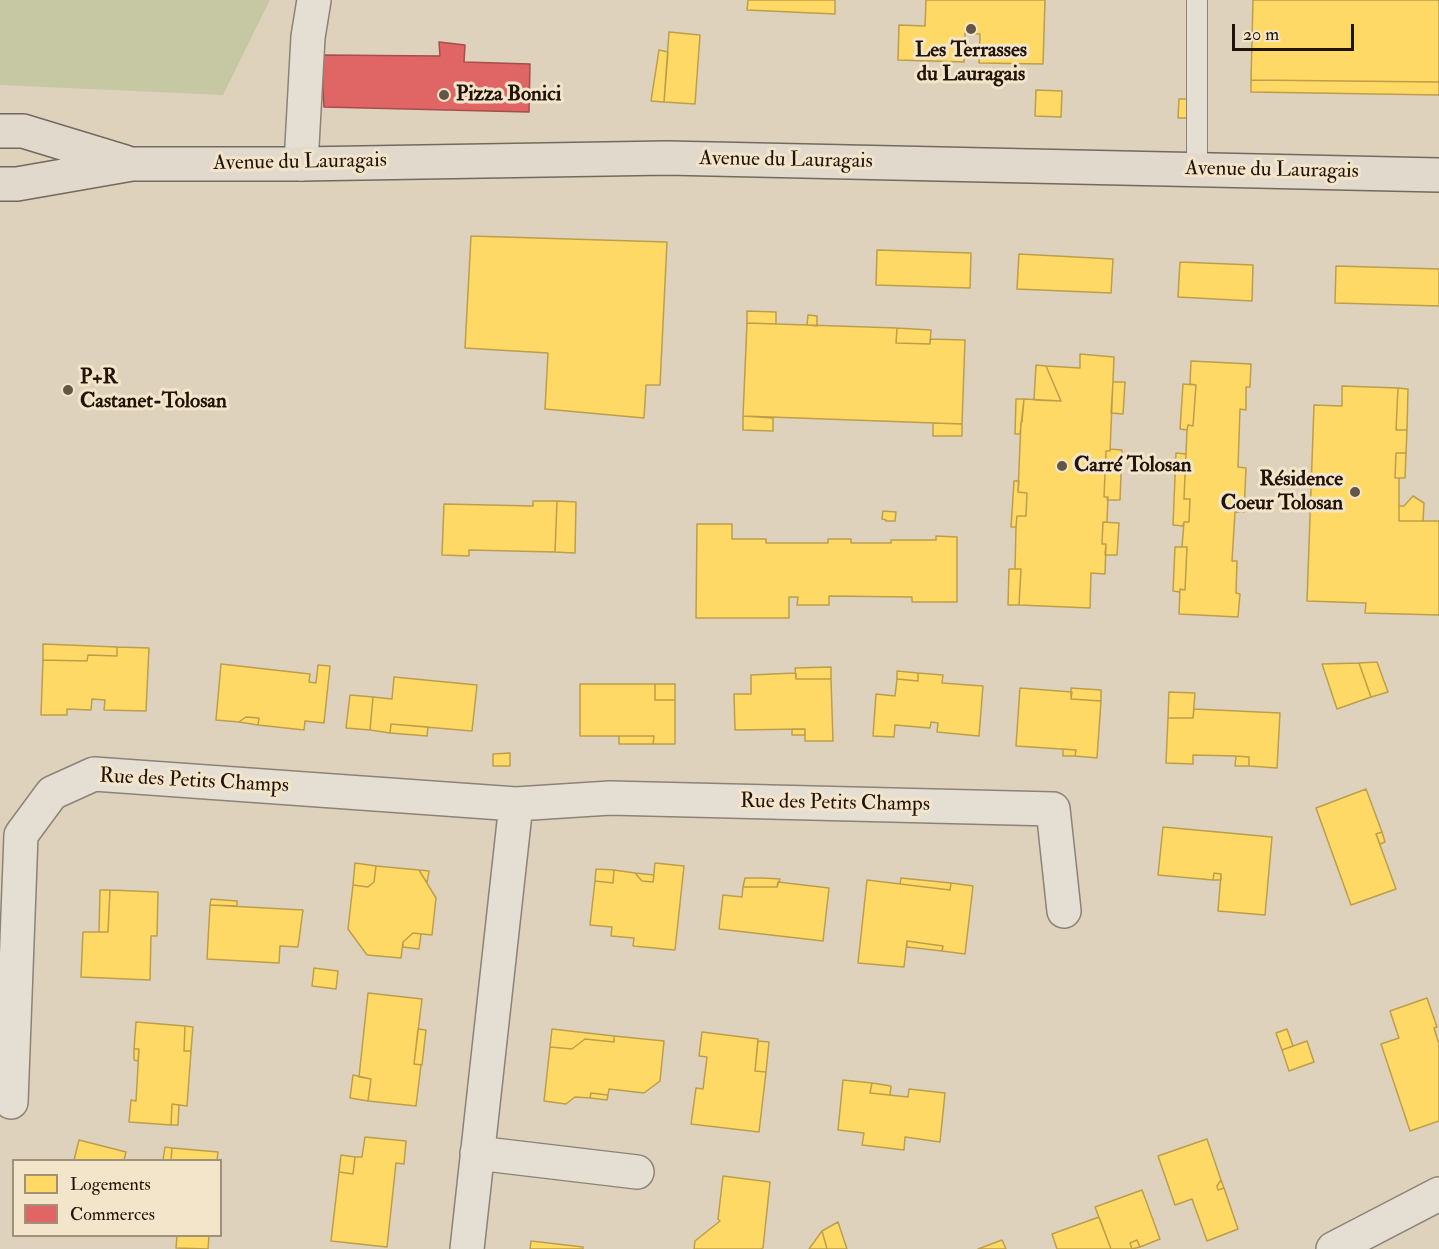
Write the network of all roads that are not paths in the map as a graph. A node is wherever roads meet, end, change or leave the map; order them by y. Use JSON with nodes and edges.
{"nodes":[{"id":1,"x":314,"y":0,"type":"edge"},
{"id":2,"x":1197,"y":0,"type":"edge"},
{"id":3,"x":0,"y":131,"type":"edge"},
{"id":4,"x":132,"y":164,"type":"junction"},
{"id":5,"x":301,"y":164,"type":"junction"},
{"id":6,"x":1197,"y":170,"type":"junction"},
{"id":7,"x":1439,"y":175,"type":"edge"},
{"id":8,"x":0,"y":184,"type":"edge"},
{"id":9,"x":516,"y":804,"type":"junction"},
{"id":10,"x":1065,"y":911,"type":"dead end"},
{"id":11,"x":11,"y":1102,"type":"dead end"},
{"id":12,"x":477,"y":1153,"type":"junction"},
{"id":13,"x":637,"y":1172,"type":"dead end"},
{"id":14,"x":1439,"y":1194,"type":"edge"},
{"id":15,"x":467,"y":1249,"type":"edge"},
{"id":16,"x":1333,"y":1249,"type":"edge"}],
"edges":[{"from":1,"to":5,"type":"street"},
{"from":2,"to":6,"type":"lane"},
{"from":3,"to":4,"type":"main road","name":"Avenue du Lauragais"},
{"from":4,"to":5,"type":"main road","name":"Avenue du Lauragais"},
{"from":4,"to":8,"type":"main road","name":"Avenue du Lauragais"},
{"from":5,"to":6,"type":"main road","name":"Avenue du Lauragais"},
{"from":6,"to":7,"type":"main road","name":"Avenue du Lauragais"},
{"from":9,"to":10,"type":"street","name":"Rue des Petits Champs"},
{"from":9,"to":11,"type":"street","name":"Rue des Petits Champs"},
{"from":9,"to":12,"type":"street"},
{"from":12,"to":13,"type":"street"},
{"from":12,"to":15,"type":"street"},
{"from":14,"to":16,"type":"street"}]}
